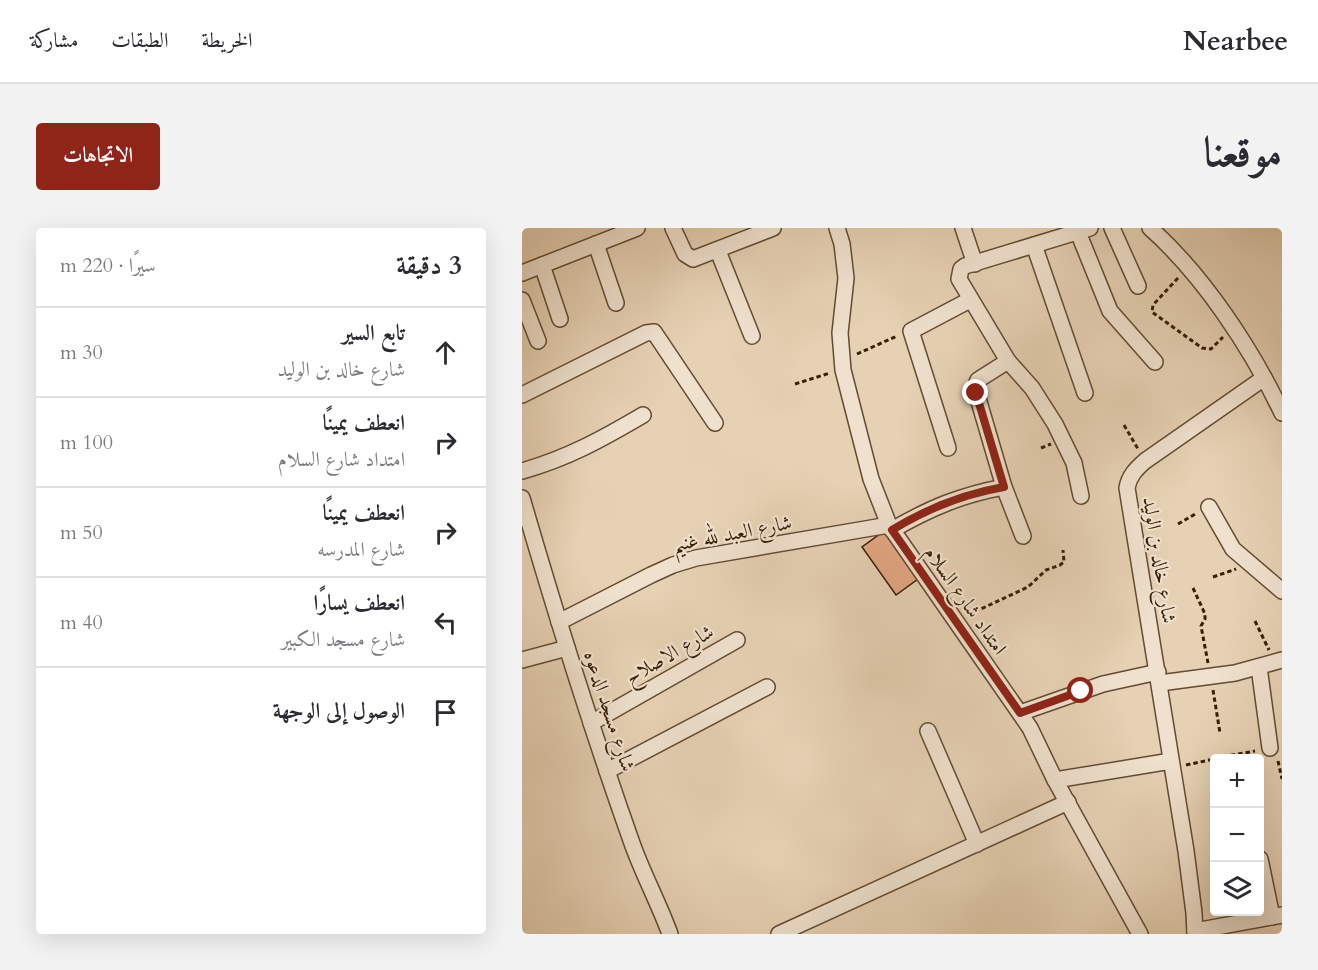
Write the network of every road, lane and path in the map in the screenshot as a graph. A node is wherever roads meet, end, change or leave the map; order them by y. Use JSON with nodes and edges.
{"nodes":[{"id":1,"x":637,"y":228,"type":"edge"},
{"id":2,"x":673,"y":228,"type":"edge"},
{"id":3,"x":772,"y":228,"type":"edge"},
{"id":4,"x":837,"y":228,"type":"edge"},
{"id":5,"x":963,"y":228,"type":"edge"},
{"id":6,"x":1112,"y":228,"type":"edge"},
{"id":7,"x":1150,"y":228,"type":"edge"},
{"id":8,"x":1084,"y":230,"type":"edge"},
{"id":9,"x":596,"y":244,"type":"junction"},
{"id":10,"x":1034,"y":245,"type":"junction"},
{"id":11,"x":718,"y":251,"type":"junction"},
{"id":12,"x":975,"y":264,"type":"junction"},
{"id":13,"x":542,"y":265,"type":"junction"},
{"id":14,"x":1188,"y":268,"type":"junction"},
{"id":15,"x":522,"y":273,"type":"edge"},
{"id":16,"x":1138,"y":286,"type":"dead end"},
{"id":17,"x":522,"y":300,"type":"edge"},
{"id":18,"x":972,"y":302,"type":"junction"},
{"id":19,"x":616,"y":303,"type":"dead end"},
{"id":20,"x":560,"y":319,"type":"dead end"},
{"id":21,"x":1232,"y":327,"type":"junction"},
{"id":22,"x":910,"y":331,"type":"junction"},
{"id":23,"x":752,"y":336,"type":"dead end"},
{"id":24,"x":538,"y":341,"type":"dead end"},
{"id":25,"x":1008,"y":361,"type":"junction"},
{"id":26,"x":1155,"y":362,"type":"dead end"},
{"id":27,"x":842,"y":365,"type":"junction"},
{"id":28,"x":1264,"y":378,"type":"junction"},
{"id":29,"x":795,"y":384,"type":"dead end"},
{"id":30,"x":1085,"y":393,"type":"dead end"},
{"id":31,"x":522,"y":395,"type":"edge"},
{"id":32,"x":1282,"y":413,"type":"edge"},
{"id":33,"x":643,"y":415,"type":"dead end"},
{"id":34,"x":715,"y":423,"type":"dead end"},
{"id":35,"x":1124,"y":425,"type":"dead end"},
{"id":36,"x":948,"y":448,"type":"dead end"},
{"id":37,"x":1145,"y":461,"type":"junction"},
{"id":38,"x":522,"y":471,"type":"edge"},
{"id":39,"x":1004,"y":487,"type":"junction"},
{"id":40,"x":1081,"y":496,"type":"dead end"},
{"id":41,"x":522,"y":498,"type":"edge"},
{"id":42,"x":1209,"y":507,"type":"joint"},
{"id":43,"x":1178,"y":524,"type":"dead end"},
{"id":44,"x":890,"y":527,"type":"junction"},
{"id":45,"x":1023,"y":537,"type":"dead end"},
{"id":46,"x":528,"y":543,"type":"edge"},
{"id":47,"x":1062,"y":550,"type":"dead end"},
{"id":48,"x":1248,"y":564,"type":"junction"},
{"id":49,"x":1213,"y":577,"type":"dead end"},
{"id":50,"x":1193,"y":588,"type":"dead end"},
{"id":51,"x":1282,"y":591,"type":"edge"},
{"id":52,"x":955,"y":621,"type":"junction"},
{"id":53,"x":1255,"y":621,"type":"dead end"},
{"id":54,"x":559,"y":622,"type":"junction"},
{"id":55,"x":737,"y":640,"type":"dead end"},
{"id":56,"x":567,"y":648,"type":"junction"},
{"id":57,"x":522,"y":660,"type":"edge"},
{"id":58,"x":1279,"y":662,"type":"edge"},
{"id":59,"x":1258,"y":667,"type":"junction"},
{"id":60,"x":1159,"y":677,"type":"junction"},
{"id":61,"x":1210,"y":677,"type":"junction"},
{"id":62,"x":767,"y":687,"type":"dead end"},
{"id":63,"x":1020,"y":713,"type":"junction"},
{"id":64,"x":591,"y":723,"type":"junction"},
{"id":65,"x":928,"y":732,"type":"dead end"},
{"id":66,"x":1220,"y":733,"type":"dead end"},
{"id":67,"x":1270,"y":748,"type":"junction"},
{"id":68,"x":1241,"y":754,"type":"edge"},
{"id":69,"x":1210,"y":760,"type":"edge"},
{"id":70,"x":1172,"y":764,"type":"junction"},
{"id":71,"x":607,"y":771,"type":"junction"},
{"id":72,"x":1282,"y":779,"type":"edge"},
{"id":73,"x":1055,"y":780,"type":"junction"},
{"id":74,"x":1068,"y":802,"type":"junction"},
{"id":75,"x":977,"y":844,"type":"junction"},
{"id":76,"x":1261,"y":862,"type":"edge"},
{"id":77,"x":1277,"y":916,"type":"edge"},
{"id":78,"x":1195,"y":932,"type":"edge"},
{"id":79,"x":670,"y":934,"type":"edge"},
{"id":80,"x":779,"y":934,"type":"edge"},
{"id":81,"x":1140,"y":934,"type":"edge"}],
"edges":[{"from":1,"to":9,"type":"street"},
{"from":2,"to":11,"type":"street"},
{"from":3,"to":11,"type":"street"},
{"from":4,"to":27,"type":"street","name":"امتداد شارع السلام"},
{"from":5,"to":12,"type":"street"},
{"from":6,"to":16,"type":"street"},
{"from":7,"to":14,"type":"street"},
{"from":8,"to":10,"type":"street"},
{"from":8,"to":26,"type":"street"},
{"from":9,"to":13,"type":"street"},
{"from":9,"to":19,"type":"street"},
{"from":10,"to":12,"type":"street"},
{"from":10,"to":30,"type":"street"},
{"from":11,"to":23,"type":"street"},
{"from":12,"to":18,"type":"street"},
{"from":13,"to":15,"type":"street"},
{"from":13,"to":20,"type":"street"},
{"from":14,"to":21,"type":"street"},
{"from":14,"to":21,"type":"path"},
{"from":17,"to":24,"type":"street"},
{"from":18,"to":22,"type":"street"},
{"from":18,"to":25,"type":"street"},
{"from":21,"to":28,"type":"street"},
{"from":22,"to":27,"type":"path"},
{"from":22,"to":36,"type":"street"},
{"from":25,"to":39,"type":"street"},
{"from":25,"to":40,"type":"street"},
{"from":27,"to":29,"type":"path"},
{"from":27,"to":44,"type":"street","name":"امتداد شارع السلام"},
{"from":28,"to":32,"type":"street"},
{"from":28,"to":37,"type":"street","name":"شارع خالد بن الوليد"},
{"from":31,"to":34,"type":"street"},
{"from":33,"to":38,"type":"street"},
{"from":35,"to":37,"type":"path"},
{"from":37,"to":60,"type":"street","name":"شارع خالد بن الوليد"},
{"from":39,"to":44,"type":"street"},
{"from":39,"to":45,"type":"street"},
{"from":41,"to":46,"type":"street","name":"شارع مسجد الدعوه"},
{"from":42,"to":43,"type":"path"},
{"from":42,"to":48,"type":"street"},
{"from":44,"to":52,"type":"street","name":"امتداد شارع السلام"},
{"from":44,"to":54,"type":"street","name":"شارع العبد لله غنيم"},
{"from":46,"to":54,"type":"street","name":"شارع مسجد الدعوه"},
{"from":47,"to":52,"type":"path"},
{"from":48,"to":49,"type":"path"},
{"from":48,"to":51,"type":"street"},
{"from":50,"to":61,"type":"path"},
{"from":52,"to":63,"type":"street","name":"امتداد شارع السلام"},
{"from":53,"to":58,"type":"path"},
{"from":54,"to":56,"type":"street","name":"شارع مسجد الدعوه"},
{"from":55,"to":64,"type":"street","name":"شارع الاصلاح"},
{"from":56,"to":57,"type":"street"},
{"from":56,"to":64,"type":"street","name":"شارع مسجد الدعوه"},
{"from":58,"to":59,"type":"street"},
{"from":59,"to":61,"type":"street"},
{"from":59,"to":67,"type":"street"},
{"from":60,"to":61,"type":"street"},
{"from":60,"to":63,"type":"street"},
{"from":60,"to":70,"type":"street","name":"شارع خالد بن الوليد"},
{"from":61,"to":66,"type":"path"},
{"from":62,"to":71,"type":"street"},
{"from":63,"to":73,"type":"street","name":"امتداد شارع السلام"},
{"from":64,"to":71,"type":"street","name":"شارع مسجد الدعوه"},
{"from":65,"to":75,"type":"street"},
{"from":67,"to":68,"type":"path"},
{"from":67,"to":72,"type":"path"},
{"from":69,"to":70,"type":"path"},
{"from":70,"to":73,"type":"street"},
{"from":70,"to":78,"type":"street","name":"شارع خالد بن الوليد"},
{"from":71,"to":79,"type":"street","name":"شارع مسجد الدعوه"},
{"from":73,"to":74,"type":"street","name":"امتداد شارع السلام"},
{"from":74,"to":75,"type":"street"},
{"from":74,"to":81,"type":"street","name":"امتداد شارع السلام"},
{"from":75,"to":80,"type":"street"},
{"from":76,"to":77,"type":"street"},
{"from":77,"to":78,"type":"street"}]}
